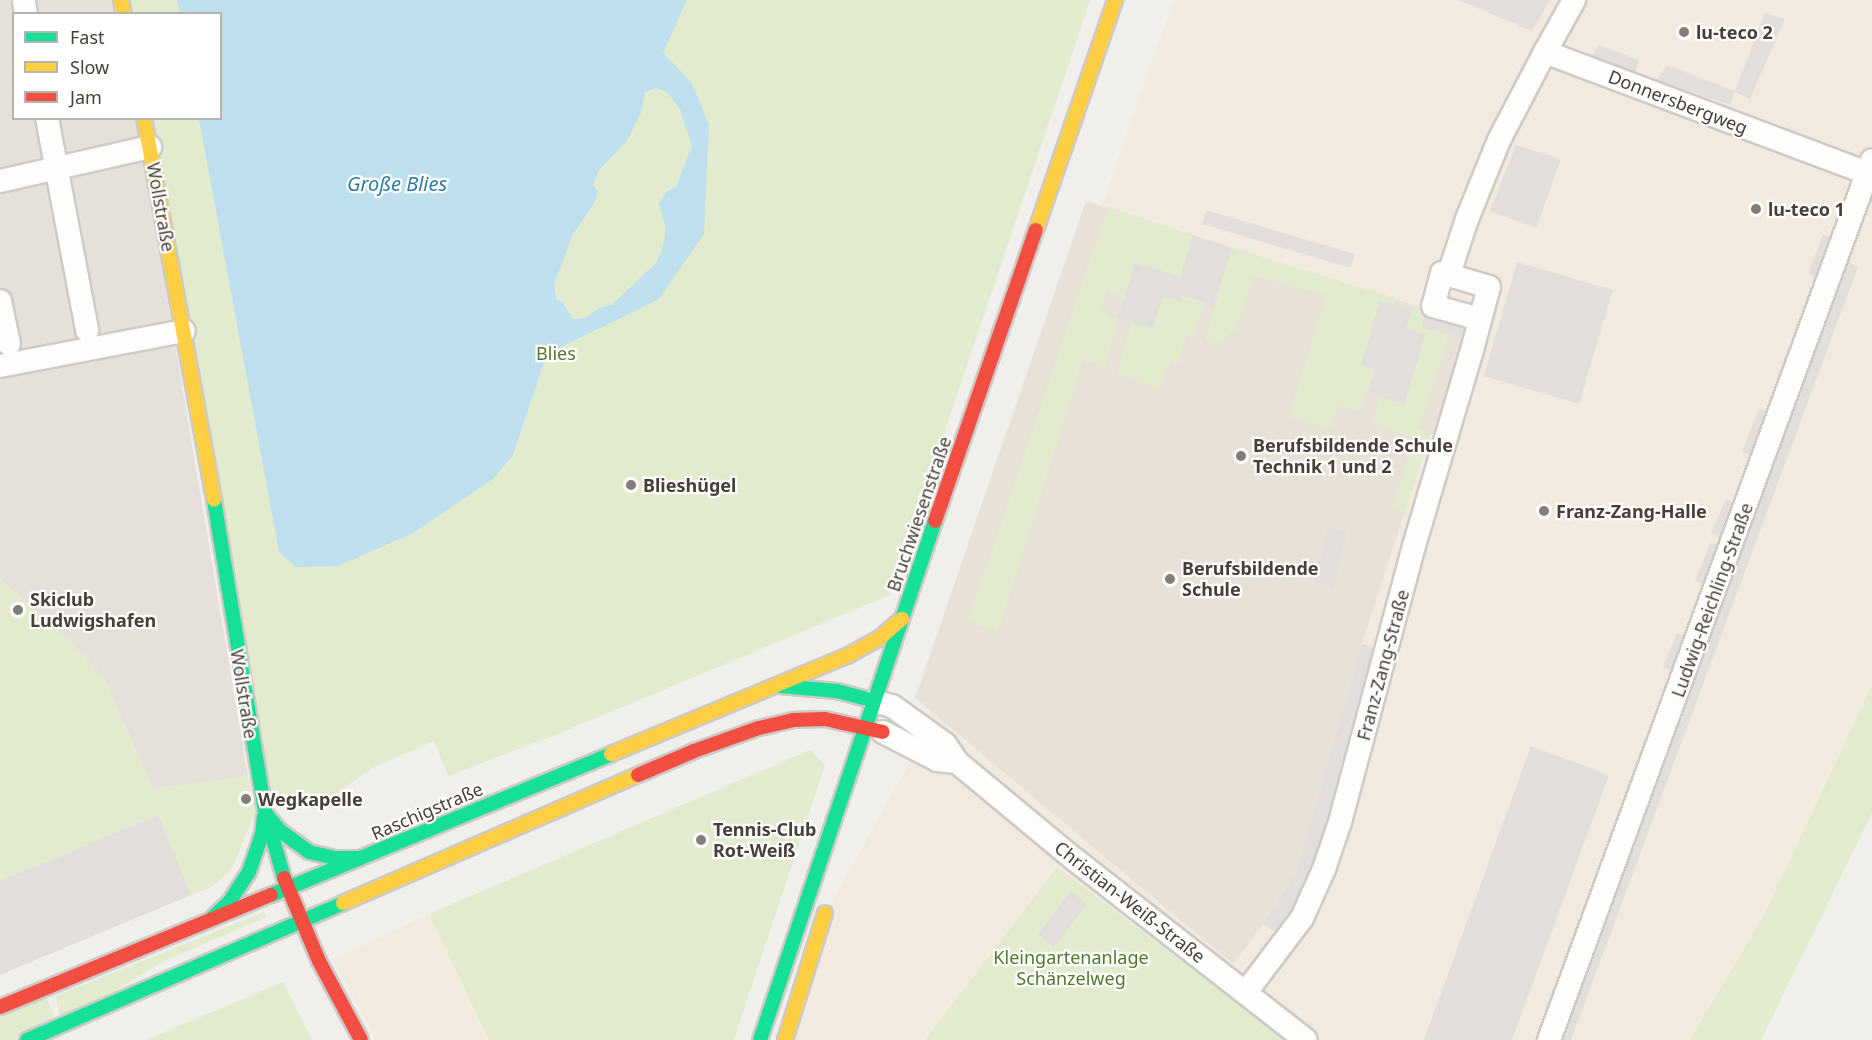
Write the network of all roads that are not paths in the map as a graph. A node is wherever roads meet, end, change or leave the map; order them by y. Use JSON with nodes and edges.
{"nodes":[{"id":1,"x":1115,"y":0,"type":"edge"},
{"id":2,"x":1574,"y":0,"type":"edge"},
{"id":3,"x":1545,"y":52,"type":"junction"},
{"id":4,"x":47,"y":120,"type":"edge"},
{"id":5,"x":144,"y":120,"type":"edge"},
{"id":6,"x":150,"y":147,"type":"junction"},
{"id":7,"x":1869,"y":167,"type":"edge"},
{"id":8,"x":56,"y":168,"type":"junction"},
{"id":9,"x":0,"y":181,"type":"edge"},
{"id":10,"x":1449,"y":274,"type":"junction"},
{"id":11,"x":0,"y":301,"type":"edge"},
{"id":12,"x":1480,"y":319,"type":"junction"},
{"id":13,"x":87,"y":330,"type":"dead end"},
{"id":14,"x":184,"y":331,"type":"junction"},
{"id":15,"x":9,"y":344,"type":"dead end"},
{"id":16,"x":0,"y":366,"type":"edge"},
{"id":17,"x":902,"y":619,"type":"junction"},
{"id":18,"x":772,"y":685,"type":"junction"},
{"id":19,"x":887,"y":701,"type":"junction"},
{"id":20,"x":876,"y":734,"type":"junction"},
{"id":21,"x":957,"y":762,"type":"junction"},
{"id":22,"x":265,"y":812,"type":"junction"},
{"id":23,"x":365,"y":857,"type":"junction"},
{"id":24,"x":287,"y":889,"type":"junction"},
{"id":25,"x":829,"y":897,"type":"dead end"},
{"id":26,"x":208,"y":922,"type":"junction"},
{"id":27,"x":301,"y":922,"type":"junction"},
{"id":28,"x":1246,"y":992,"type":"junction"},
{"id":29,"x":0,"y":1007,"type":"edge"},
{"id":30,"x":27,"y":1040,"type":"edge"},
{"id":31,"x":360,"y":1040,"type":"edge"},
{"id":32,"x":760,"y":1040,"type":"edge"},
{"id":33,"x":785,"y":1040,"type":"edge"},
{"id":34,"x":1306,"y":1040,"type":"edge"},
{"id":35,"x":1549,"y":1040,"type":"edge"}],
"edges":[{"from":1,"to":17,"type":"street","name":"Bruchwiesenstraße"},
{"from":2,"to":3,"type":"street"},
{"from":3,"to":7,"type":"street","name":"Donnersbergweg"},
{"from":3,"to":10,"type":"street"},
{"from":4,"to":8,"type":"street"},
{"from":5,"to":6,"type":"street","name":"Wollstraße"},
{"from":6,"to":8,"type":"street"},
{"from":6,"to":14,"type":"street","name":"Wollstraße"},
{"from":7,"to":35,"type":"street","name":"Ludwig-Reichling-Straße"},
{"from":8,"to":9,"type":"street"},
{"from":8,"to":13,"type":"street"},
{"from":10,"to":12,"type":"street","name":"Franz-Zang-Straße"},
{"from":10,"to":12,"type":"street"},
{"from":11,"to":15,"type":"street"},
{"from":12,"to":28,"type":"street","name":"Franz-Zang-Straße"},
{"from":14,"to":16,"type":"street"},
{"from":14,"to":22,"type":"street","name":"Wollstraße"},
{"from":17,"to":18,"type":"street"},
{"from":17,"to":19,"type":"street","name":"Bruchwiesenstraße"},
{"from":18,"to":19,"type":"street","name":"Raschigstraße"},
{"from":18,"to":23,"type":"street","name":"Raschigstraße"},
{"from":19,"to":20,"type":"street","name":"Bruchwiesenstraße"},
{"from":19,"to":21,"type":"street","name":"Christian-Weiß-Straße"},
{"from":20,"to":21,"type":"street","name":"Christian-Weiß-Straße"},
{"from":20,"to":27,"type":"street"},
{"from":20,"to":32,"type":"street","name":"Bruchwiesenstraße"},
{"from":21,"to":28,"type":"street","name":"Christian-Weiß-Straße"},
{"from":22,"to":23,"type":"street"},
{"from":22,"to":24,"type":"street","name":"Wollstraße"},
{"from":22,"to":26,"type":"street"},
{"from":23,"to":24,"type":"street","name":"Raschigstraße"},
{"from":24,"to":26,"type":"street","name":"Raschigstraße"},
{"from":24,"to":27,"type":"street","name":"Wollstraße"},
{"from":25,"to":33,"type":"street"},
{"from":26,"to":29,"type":"street","name":"Raschigstraße"},
{"from":27,"to":30,"type":"street"},
{"from":27,"to":31,"type":"street","name":"Wollstraße"},
{"from":28,"to":34,"type":"street","name":"Christian-Weiß-Straße"}]}
